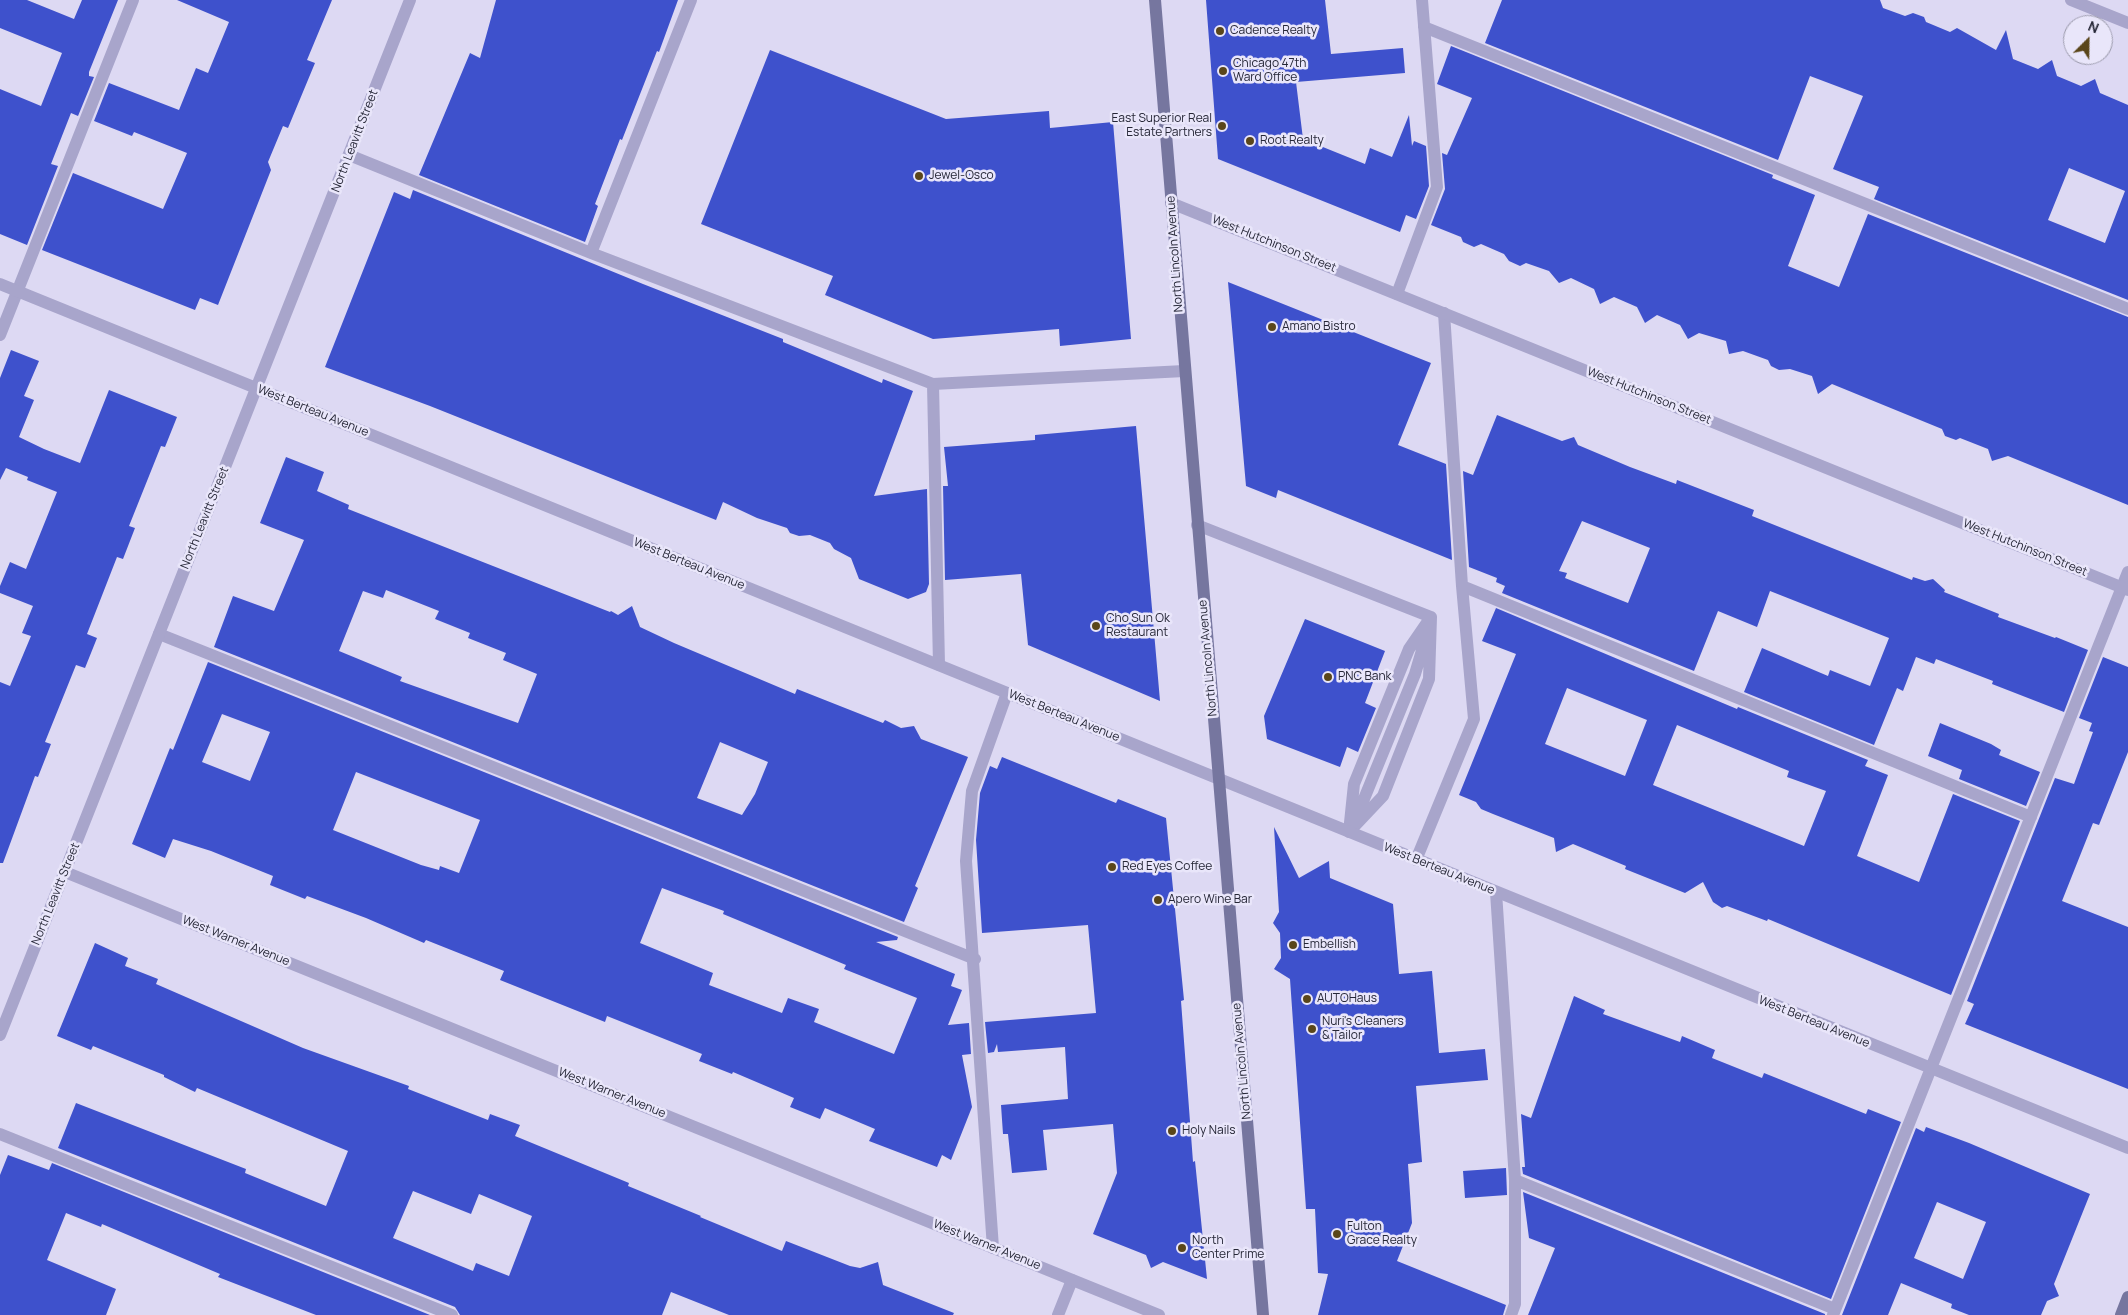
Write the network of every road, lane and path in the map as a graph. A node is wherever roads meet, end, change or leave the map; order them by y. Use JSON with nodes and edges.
{"nodes":[{"id":1,"x":133,"y":0,"type":"edge"},
{"id":2,"x":410,"y":0,"type":"edge"},
{"id":3,"x":691,"y":0,"type":"edge"},
{"id":4,"x":1155,"y":0,"type":"edge"},
{"id":5,"x":1422,"y":0,"type":"edge"},
{"id":6,"x":2070,"y":0,"type":"edge"},
{"id":7,"x":2128,"y":23,"type":"edge"},
{"id":8,"x":1424,"y":27,"type":"junction"},
{"id":9,"x":349,"y":155,"type":"junction"},
{"id":10,"x":1170,"y":202,"type":"junction"},
{"id":11,"x":591,"y":253,"type":"junction"},
{"id":12,"x":0,"y":284,"type":"edge"},
{"id":13,"x":17,"y":291,"type":"junction"},
{"id":14,"x":1397,"y":294,"type":"junction"},
{"id":15,"x":2128,"y":309,"type":"edge"},
{"id":16,"x":1444,"y":313,"type":"junction"},
{"id":17,"x":0,"y":335,"type":"edge"},
{"id":18,"x":1184,"y":371,"type":"junction"},
{"id":19,"x":933,"y":384,"type":"junction"},
{"id":20,"x":257,"y":388,"type":"junction"},
{"id":21,"x":1197,"y":526,"type":"junction"},
{"id":22,"x":2128,"y":572,"type":"edge"},
{"id":23,"x":1462,"y":586,"type":"junction"},
{"id":24,"x":2125,"y":588,"type":"edge"},
{"id":25,"x":1431,"y":618,"type":"junction"},
{"id":26,"x":159,"y":634,"type":"junction"},
{"id":27,"x":939,"y":665,"type":"junction"},
{"id":28,"x":1007,"y":694,"type":"junction"},
{"id":29,"x":1218,"y":779,"type":"junction"},
{"id":30,"x":2030,"y":817,"type":"junction"},
{"id":31,"x":1349,"y":832,"type":"junction"},
{"id":32,"x":1416,"y":860,"type":"junction"},
{"id":33,"x":65,"y":872,"type":"junction"},
{"id":34,"x":1496,"y":892,"type":"junction"},
{"id":35,"x":974,"y":959,"type":"junction"},
{"id":36,"x":0,"y":1035,"type":"edge"},
{"id":37,"x":1930,"y":1069,"type":"junction"},
{"id":38,"x":0,"y":1134,"type":"edge"},
{"id":39,"x":2128,"y":1148,"type":"edge"},
{"id":40,"x":1515,"y":1180,"type":"junction"},
{"id":41,"x":993,"y":1248,"type":"junction"},
{"id":42,"x":1072,"y":1280,"type":"junction"},
{"id":43,"x":2128,"y":1297,"type":"edge"},
{"id":44,"x":1834,"y":1312,"type":"edge"},
{"id":45,"x":452,"y":1315,"type":"edge"},
{"id":46,"x":1058,"y":1315,"type":"edge"},
{"id":47,"x":1158,"y":1315,"type":"edge"},
{"id":48,"x":1263,"y":1315,"type":"edge"},
{"id":49,"x":1511,"y":1315,"type":"edge"},
{"id":50,"x":2121,"y":1315,"type":"edge"}],
"edges":[{"from":1,"to":13,"type":"street"},
{"from":2,"to":9,"type":"street","name":"North Leavitt Street"},
{"from":3,"to":11,"type":"street"},
{"from":4,"to":10,"type":"main road","name":"North Lincoln Avenue"},
{"from":5,"to":8,"type":"street"},
{"from":6,"to":7,"type":"street"},
{"from":8,"to":14,"type":"street"},
{"from":8,"to":15,"type":"street"},
{"from":9,"to":11,"type":"street"},
{"from":9,"to":20,"type":"street","name":"North Leavitt Street"},
{"from":10,"to":14,"type":"street","name":"West Hutchinson Street"},
{"from":10,"to":18,"type":"main road","name":"North Lincoln Avenue"},
{"from":11,"to":19,"type":"street"},
{"from":12,"to":13,"type":"street","name":"West Berteau Avenue"},
{"from":13,"to":17,"type":"street"},
{"from":13,"to":20,"type":"street","name":"West Berteau Avenue"},
{"from":14,"to":16,"type":"street","name":"West Hutchinson Street"},
{"from":16,"to":23,"type":"street"},
{"from":16,"to":24,"type":"street","name":"West Hutchinson Street"},
{"from":18,"to":19,"type":"street"},
{"from":18,"to":21,"type":"main road","name":"North Lincoln Avenue"},
{"from":19,"to":27,"type":"street"},
{"from":20,"to":26,"type":"street","name":"North Leavitt Street"},
{"from":20,"to":27,"type":"street","name":"West Berteau Avenue"},
{"from":21,"to":25,"type":"street"},
{"from":21,"to":29,"type":"main road","name":"North Lincoln Avenue"},
{"from":22,"to":24,"type":"street"},
{"from":23,"to":30,"type":"street"},
{"from":23,"to":32,"type":"street"},
{"from":24,"to":30,"type":"street"},
{"from":25,"to":31,"type":"street"},
{"from":25,"to":31,"type":"street"},
{"from":26,"to":33,"type":"street","name":"North Leavitt Street"},
{"from":26,"to":35,"type":"street"},
{"from":27,"to":28,"type":"street","name":"West Berteau Avenue"},
{"from":28,"to":29,"type":"street","name":"West Berteau Avenue"},
{"from":28,"to":35,"type":"street"},
{"from":29,"to":31,"type":"street","name":"West Berteau Avenue"},
{"from":29,"to":48,"type":"main road","name":"North Lincoln Avenue"},
{"from":30,"to":37,"type":"street"},
{"from":31,"to":32,"type":"street","name":"West Berteau Avenue"},
{"from":32,"to":34,"type":"street","name":"West Berteau Avenue"},
{"from":33,"to":36,"type":"street","name":"North Leavitt Street"},
{"from":33,"to":41,"type":"street","name":"West Warner Avenue"},
{"from":34,"to":37,"type":"street","name":"West Berteau Avenue"},
{"from":34,"to":40,"type":"street"},
{"from":35,"to":41,"type":"street"},
{"from":37,"to":39,"type":"street","name":"West Berteau Avenue"},
{"from":37,"to":44,"type":"street"},
{"from":38,"to":45,"type":"street"},
{"from":40,"to":44,"type":"street"},
{"from":40,"to":49,"type":"street"},
{"from":41,"to":42,"type":"street","name":"West Warner Avenue"},
{"from":42,"to":46,"type":"street"},
{"from":42,"to":47,"type":"street","name":"West Warner Avenue"},
{"from":43,"to":50,"type":"main road"}]}
